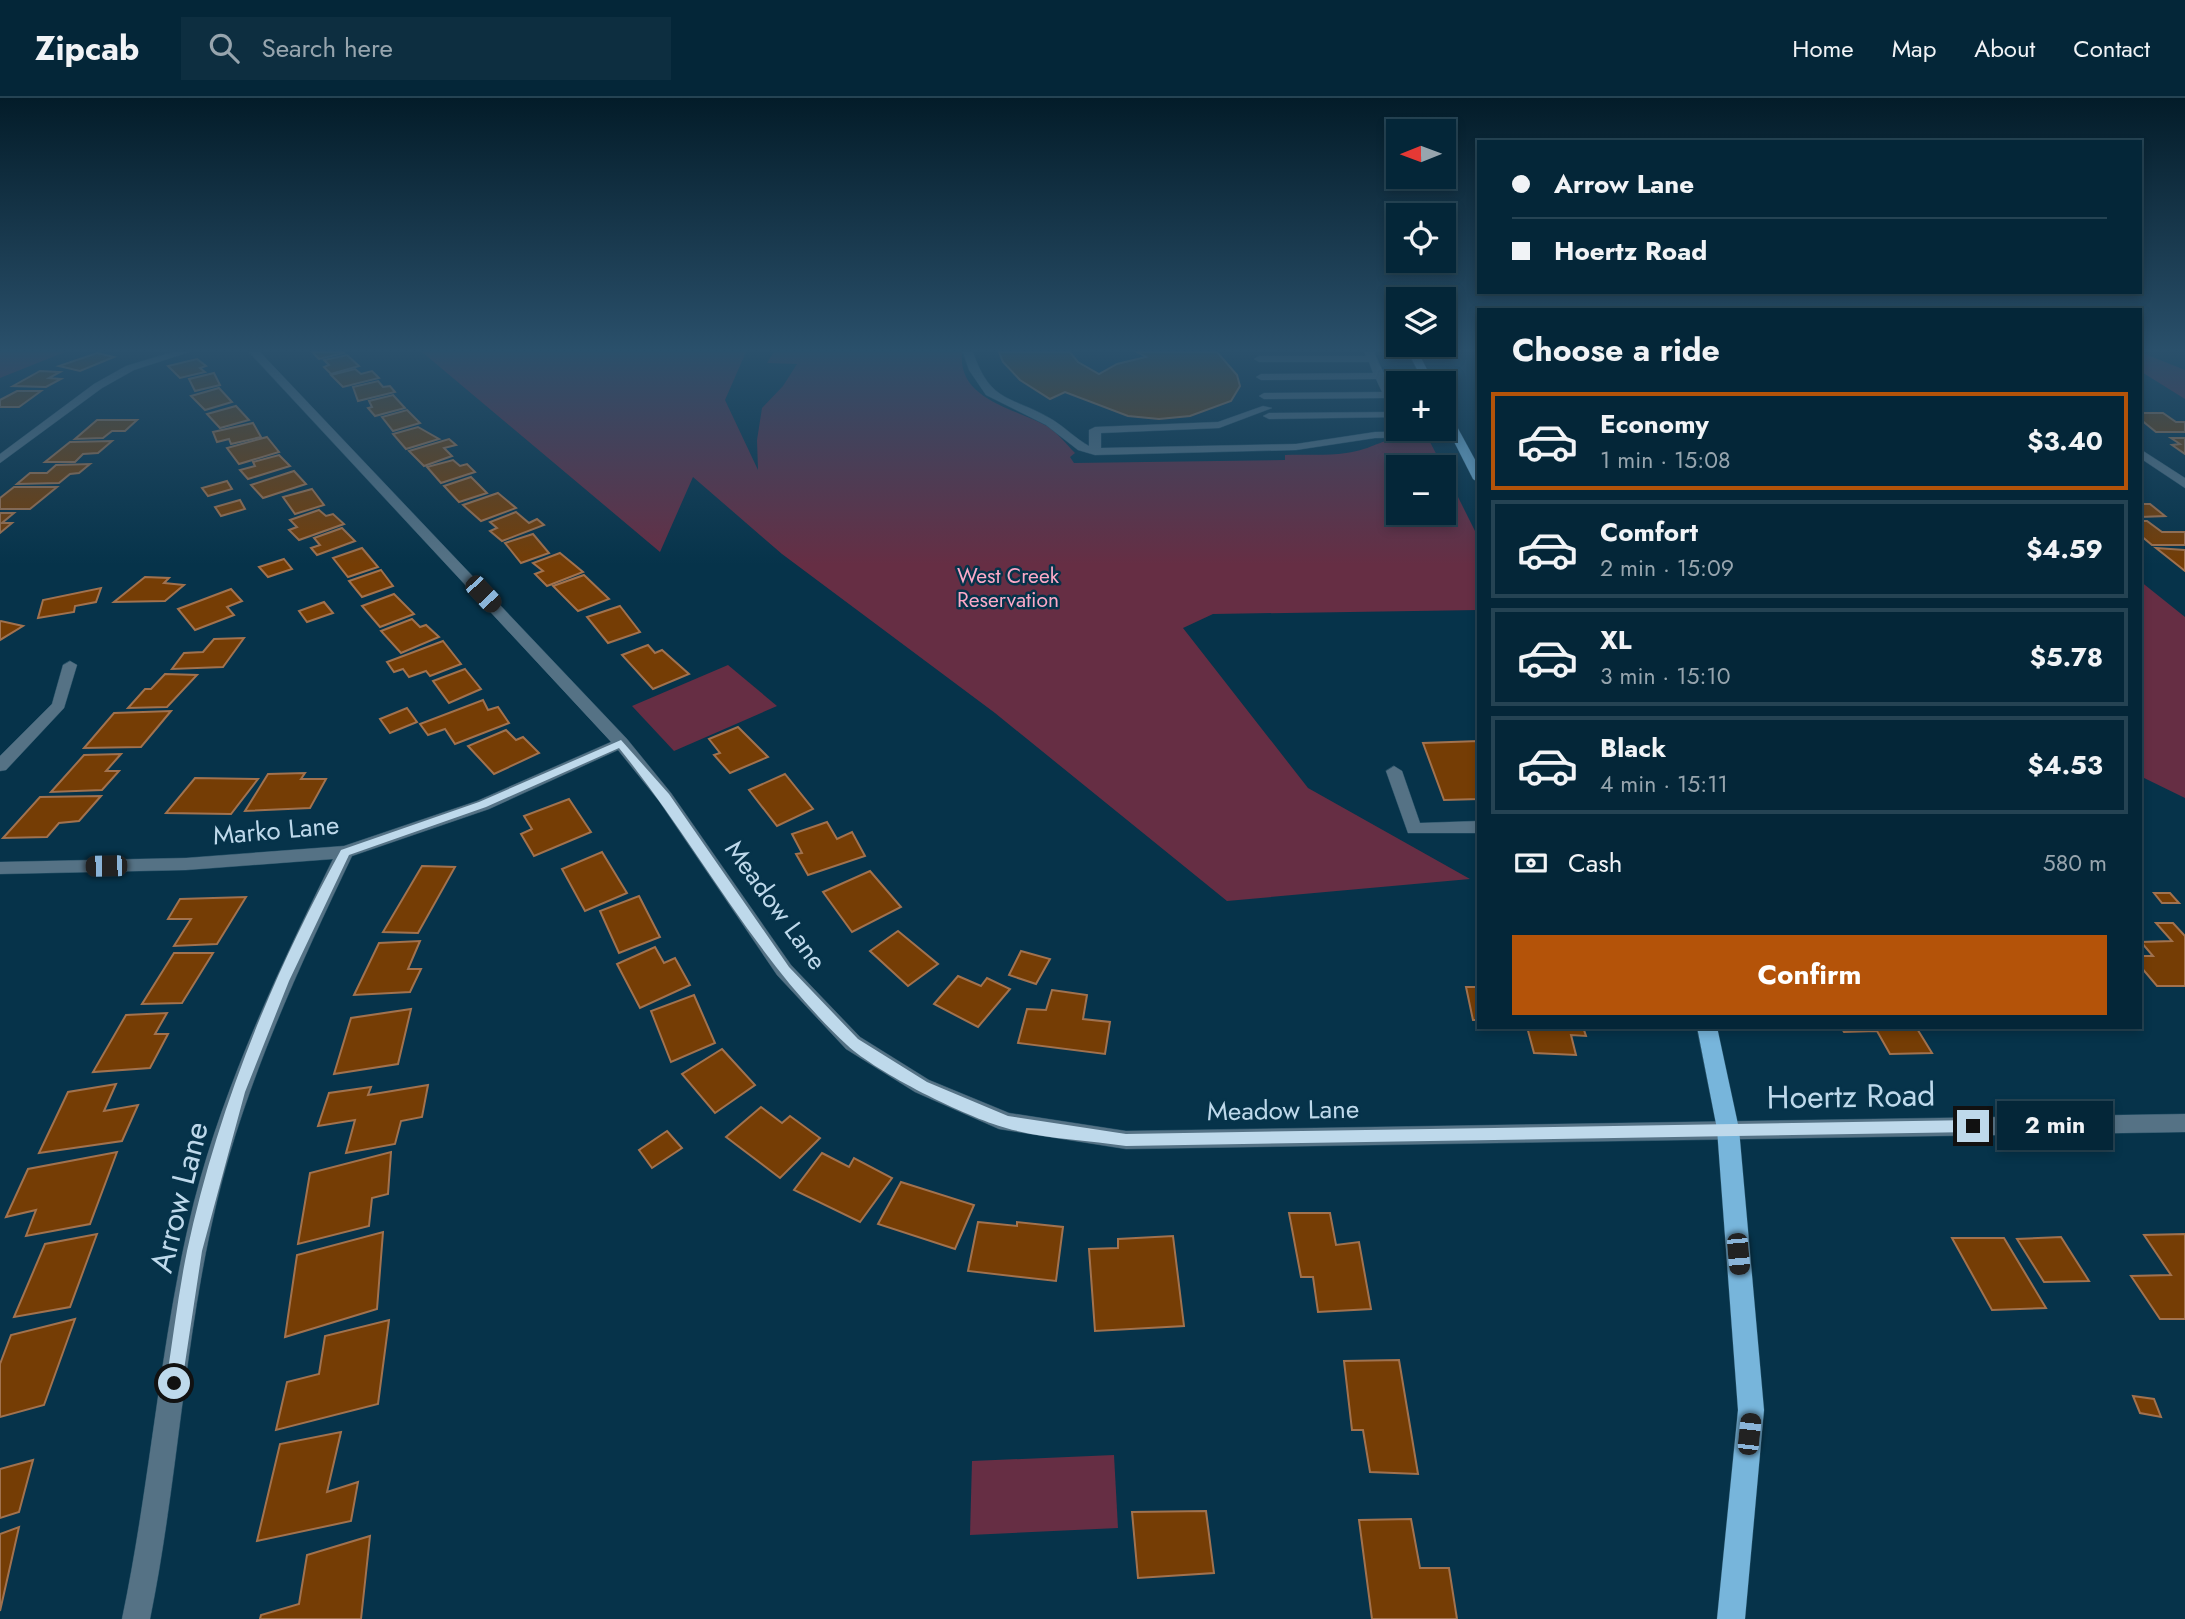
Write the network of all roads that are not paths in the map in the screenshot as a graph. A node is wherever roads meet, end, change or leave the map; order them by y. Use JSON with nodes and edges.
{"nodes":[{"id":1,"x":49,"y":423,"type":"edge"},
{"id":2,"x":321,"y":423,"type":"edge"},
{"id":3,"x":1048,"y":423,"type":"edge"},
{"id":4,"x":1230,"y":423,"type":"edge"},
{"id":5,"x":1276,"y":423,"type":"edge"},
{"id":6,"x":1386,"y":435,"type":"edge"},
{"id":7,"x":1456,"y":436,"type":"edge"},
{"id":8,"x":1296,"y":447,"type":"junction"},
{"id":9,"x":1095,"y":452,"type":"junction"},
{"id":10,"x":2142,"y":453,"type":"edge"},
{"id":11,"x":0,"y":460,"type":"edge"},
{"id":12,"x":1477,"y":476,"type":"edge"},
{"id":13,"x":2185,"y":484,"type":"edge"},
{"id":14,"x":70,"y":665,"type":"dead end"},
{"id":15,"x":621,"y":743,"type":"junction"},
{"id":16,"x":0,"y":766,"type":"edge"},
{"id":17,"x":1394,"y":771,"type":"dead end"},
{"id":18,"x":1477,"y":827,"type":"edge"},
{"id":19,"x":345,"y":852,"type":"junction"},
{"id":20,"x":0,"y":868,"type":"edge"},
{"id":21,"x":1707,"y":1029,"type":"edge"},
{"id":22,"x":2185,"y":1123,"type":"edge"},
{"id":23,"x":1728,"y":1129,"type":"junction"},
{"id":24,"x":136,"y":1619,"type":"edge"},
{"id":25,"x":1731,"y":1619,"type":"edge"}],
"edges":[{"from":1,"to":11,"type":"street"},
{"from":2,"to":15,"type":"street","name":"Meadow Lane"},
{"from":3,"to":9,"type":"street"},
{"from":4,"to":9,"type":"street"},
{"from":5,"to":8,"type":"street"},
{"from":6,"to":8,"type":"street"},
{"from":7,"to":12,"type":"main road"},
{"from":8,"to":9,"type":"street"},
{"from":10,"to":13,"type":"street"},
{"from":14,"to":16,"type":"street"},
{"from":15,"to":19,"type":"street","name":"Marko Lane"},
{"from":15,"to":23,"type":"street","name":"Meadow Lane"},
{"from":17,"to":18,"type":"street"},
{"from":19,"to":20,"type":"street","name":"Marko Lane"},
{"from":19,"to":24,"type":"street","name":"Arrow Lane"},
{"from":21,"to":23,"type":"main road"},
{"from":22,"to":23,"type":"street","name":"Hoertz Road"},
{"from":23,"to":25,"type":"main road"}]}
